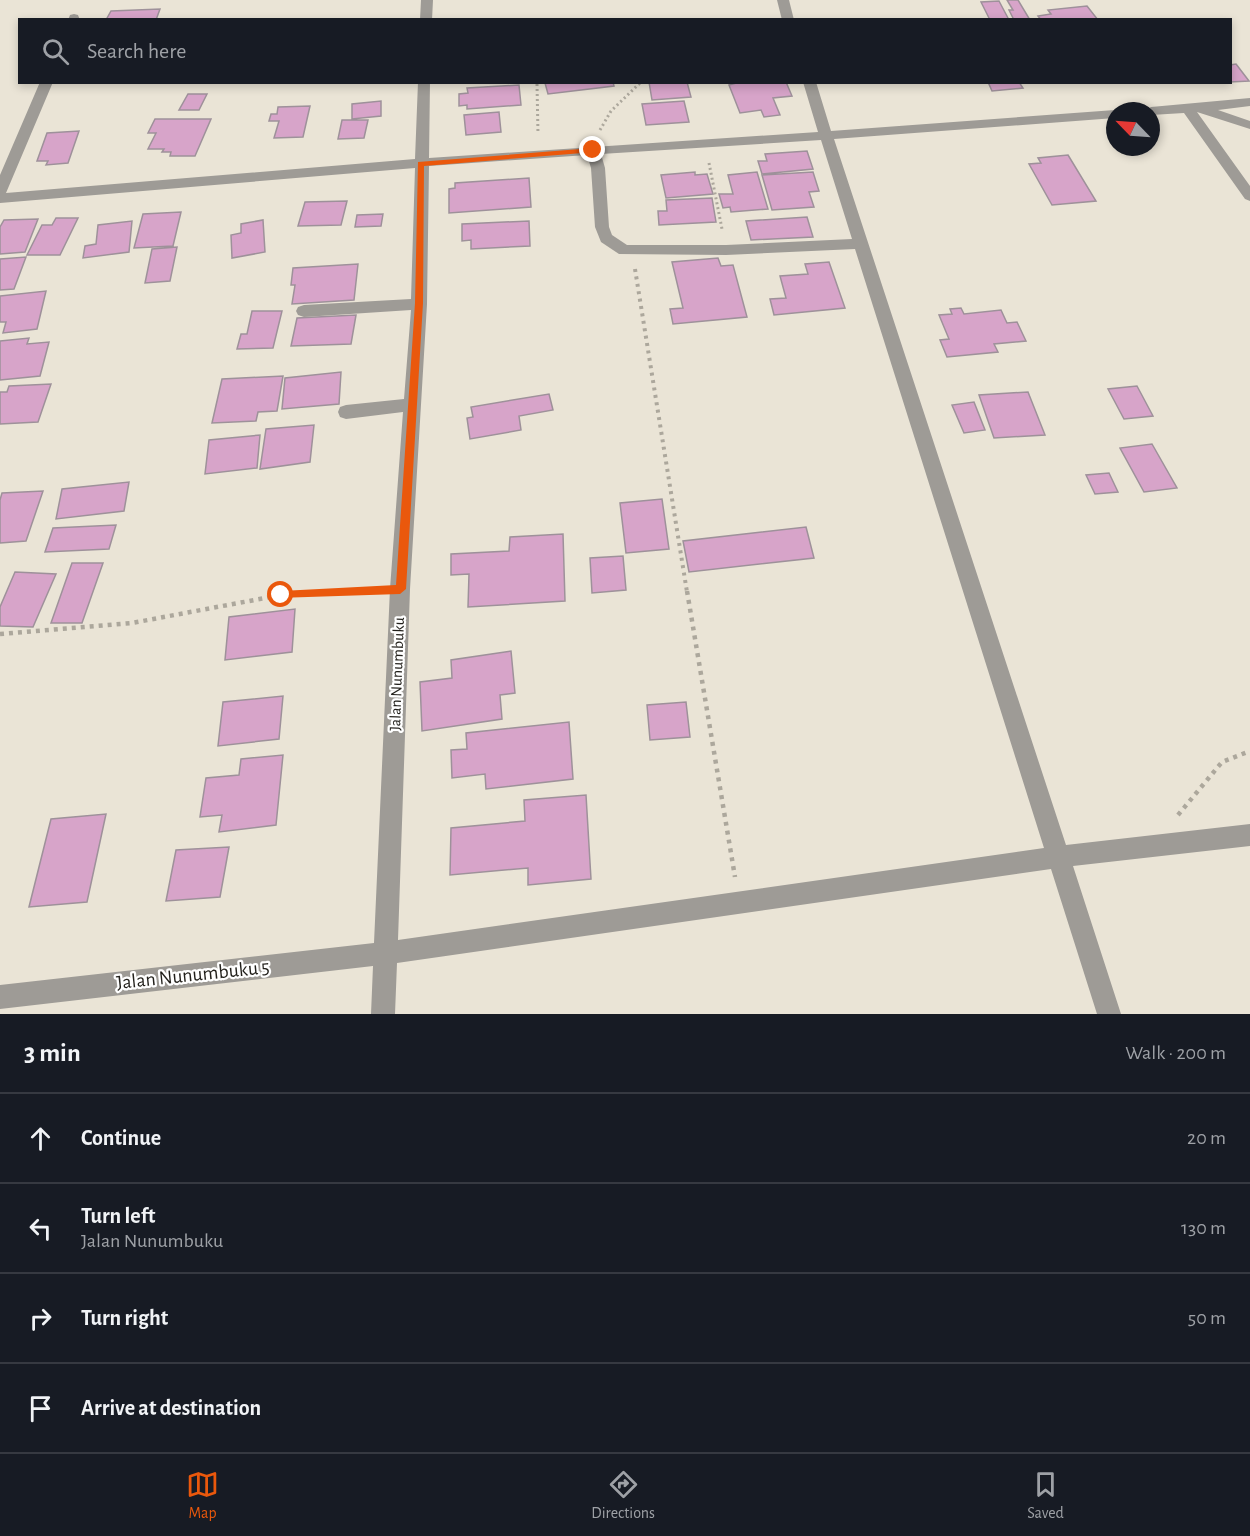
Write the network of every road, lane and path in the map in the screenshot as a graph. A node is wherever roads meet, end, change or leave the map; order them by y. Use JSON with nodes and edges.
{"nodes":[{"id":1,"x":427,"y":0,"type":"edge"},
{"id":2,"x":783,"y":0,"type":"edge"},
{"id":3,"x":426,"y":18,"type":"edge"},
{"id":4,"x":788,"y":18,"type":"edge"},
{"id":5,"x":46,"y":84,"type":"edge"},
{"id":6,"x":424,"y":84,"type":"edge"},
{"id":7,"x":537,"y":84,"type":"edge"},
{"id":8,"x":640,"y":84,"type":"edge"},
{"id":9,"x":810,"y":84,"type":"edge"},
{"id":10,"x":1250,"y":102,"type":"edge"},
{"id":11,"x":1193,"y":108,"type":"junction"},
{"id":12,"x":1160,"y":110,"type":"edge"},
{"id":13,"x":1106,"y":115,"type":"edge"},
{"id":14,"x":1250,"y":125,"type":"edge"},
{"id":15,"x":828,"y":136,"type":"junction"},
{"id":16,"x":705,"y":144,"type":"junction"},
{"id":17,"x":593,"y":150,"type":"junction"},
{"id":18,"x":538,"y":153,"type":"junction"},
{"id":19,"x":420,"y":164,"type":"junction"},
{"id":20,"x":0,"y":191,"type":"edge"},
{"id":21,"x":1250,"y":196,"type":"edge"},
{"id":22,"x":0,"y":198,"type":"edge"},
{"id":23,"x":862,"y":244,"type":"junction"},
{"id":24,"x":726,"y":250,"type":"junction"},
{"id":25,"x":633,"y":252,"type":"junction"},
{"id":26,"x":419,"y":303,"type":"junction"},
{"id":27,"x":304,"y":311,"type":"dead end"},
{"id":28,"x":412,"y":404,"type":"junction"},
{"id":29,"x":346,"y":412,"type":"dead end"},
{"id":30,"x":400,"y":589,"type":"junction"},
{"id":31,"x":0,"y":634,"type":"edge"},
{"id":32,"x":1250,"y":751,"type":"edge"},
{"id":33,"x":1250,"y":835,"type":"edge"},
{"id":34,"x":1153,"y":846,"type":"junction"},
{"id":35,"x":1057,"y":857,"type":"junction"},
{"id":36,"x":739,"y":902,"type":"junction"},
{"id":37,"x":386,"y":953,"type":"junction"},
{"id":38,"x":0,"y":997,"type":"edge"},
{"id":39,"x":382,"y":1014,"type":"edge"},
{"id":40,"x":1109,"y":1014,"type":"edge"}],
"edges":[{"from":1,"to":3,"type":"street"},
{"from":2,"to":4,"type":"street"},
{"from":5,"to":20,"type":"street"},
{"from":6,"to":19,"type":"street","name":"Jalan Nunumbuku"},
{"from":7,"to":18,"type":"path"},
{"from":8,"to":17,"type":"path"},
{"from":9,"to":15,"type":"street"},
{"from":10,"to":11,"type":"street"},
{"from":11,"to":12,"type":"street"},
{"from":11,"to":14,"type":"street"},
{"from":11,"to":21,"type":"street"},
{"from":13,"to":15,"type":"street"},
{"from":15,"to":16,"type":"street"},
{"from":15,"to":23,"type":"street"},
{"from":16,"to":17,"type":"street"},
{"from":16,"to":24,"type":"path"},
{"from":17,"to":18,"type":"street"},
{"from":17,"to":25,"type":"street"},
{"from":18,"to":19,"type":"street"},
{"from":19,"to":22,"type":"street"},
{"from":19,"to":26,"type":"street","name":"Jalan Nunumbuku"},
{"from":23,"to":24,"type":"street"},
{"from":23,"to":35,"type":"street"},
{"from":24,"to":25,"type":"street"},
{"from":25,"to":36,"type":"path"},
{"from":26,"to":27,"type":"street"},
{"from":26,"to":28,"type":"street","name":"Jalan Nunumbuku"},
{"from":28,"to":29,"type":"street"},
{"from":28,"to":30,"type":"street","name":"Jalan Nunumbuku"},
{"from":30,"to":31,"type":"path"},
{"from":30,"to":37,"type":"street","name":"Jalan Nunumbuku"},
{"from":32,"to":34,"type":"path"},
{"from":33,"to":34,"type":"street","name":"Jalan Nunumbuku 5"},
{"from":34,"to":35,"type":"street","name":"Jalan Nunumbuku 5"},
{"from":35,"to":36,"type":"street","name":"Jalan Nunumbuku 5"},
{"from":35,"to":40,"type":"street"},
{"from":36,"to":37,"type":"street","name":"Jalan Nunumbuku 5"},
{"from":37,"to":38,"type":"street","name":"Jalan Nunumbuku 5"},
{"from":37,"to":39,"type":"street","name":"Jalan Nunumbuku"}]}
